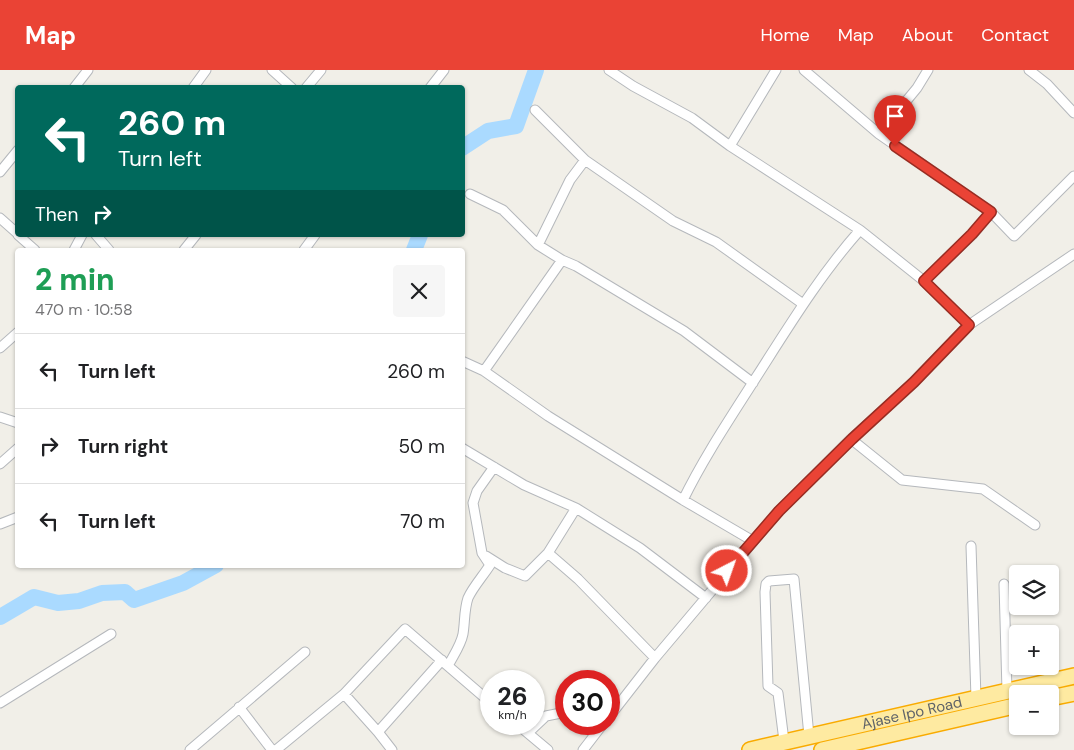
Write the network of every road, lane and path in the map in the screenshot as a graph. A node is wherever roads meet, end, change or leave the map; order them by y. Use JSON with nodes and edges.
{"nodes":[{"id":1,"x":88,"y":70,"type":"edge"},
{"id":2,"x":206,"y":70,"type":"edge"},
{"id":3,"x":272,"y":70,"type":"edge"},
{"id":4,"x":321,"y":70,"type":"edge"},
{"id":5,"x":444,"y":70,"type":"edge"},
{"id":6,"x":609,"y":70,"type":"edge"},
{"id":7,"x":776,"y":70,"type":"edge"},
{"id":8,"x":804,"y":70,"type":"edge"},
{"id":9,"x":928,"y":70,"type":"edge"},
{"id":10,"x":1029,"y":70,"type":"edge"},
{"id":11,"x":76,"y":85,"type":"edge"},
{"id":12,"x":195,"y":85,"type":"edge"},
{"id":13,"x":289,"y":85,"type":"edge"},
{"id":14,"x":308,"y":85,"type":"edge"},
{"id":15,"x":432,"y":85,"type":"edge"},
{"id":16,"x":534,"y":110,"type":"dead end"},
{"id":17,"x":1074,"y":113,"type":"edge"},
{"id":18,"x":879,"y":134,"type":"junction"},
{"id":19,"x":730,"y":146,"type":"junction"},
{"id":20,"x":15,"y":154,"type":"edge"},
{"id":21,"x":585,"y":160,"type":"junction"},
{"id":22,"x":0,"y":172,"type":"edge"},
{"id":23,"x":1074,"y":176,"type":"edge"},
{"id":24,"x":470,"y":194,"type":"dead end"},
{"id":25,"x":991,"y":212,"type":"junction"},
{"id":26,"x":0,"y":218,"type":"edge"},
{"id":27,"x":860,"y":230,"type":"junction"},
{"id":28,"x":15,"y":232,"type":"edge"},
{"id":29,"x":20,"y":237,"type":"edge"},
{"id":30,"x":98,"y":237,"type":"edge"},
{"id":31,"x":194,"y":237,"type":"edge"},
{"id":32,"x":314,"y":237,"type":"edge"},
{"id":33,"x":538,"y":244,"type":"junction"},
{"id":34,"x":33,"y":248,"type":"edge"},
{"id":35,"x":107,"y":248,"type":"edge"},
{"id":36,"x":186,"y":248,"type":"edge"},
{"id":37,"x":305,"y":248,"type":"edge"},
{"id":38,"x":1074,"y":254,"type":"edge"},
{"id":39,"x":562,"y":260,"type":"junction"},
{"id":40,"x":924,"y":281,"type":"junction"},
{"id":41,"x":803,"y":304,"type":"junction"},
{"id":42,"x":969,"y":325,"type":"junction"},
{"id":43,"x":15,"y":335,"type":"edge"},
{"id":44,"x":0,"y":348,"type":"edge"},
{"id":45,"x":465,"y":363,"type":"edge"},
{"id":46,"x":484,"y":371,"type":"junction"},
{"id":47,"x":753,"y":383,"type":"junction"},
{"id":48,"x":0,"y":416,"type":"edge"},
{"id":49,"x":15,"y":422,"type":"edge"},
{"id":50,"x":852,"y":439,"type":"junction"},
{"id":51,"x":465,"y":450,"type":"edge"},
{"id":52,"x":15,"y":451,"type":"edge"},
{"id":53,"x":0,"y":464,"type":"edge"},
{"id":54,"x":494,"y":467,"type":"junction"},
{"id":55,"x":682,"y":500,"type":"junction"},
{"id":56,"x":576,"y":508,"type":"junction"},
{"id":57,"x":15,"y":519,"type":"edge"},
{"id":58,"x":0,"y":524,"type":"edge"},
{"id":59,"x":1035,"y":525,"type":"dead end"},
{"id":60,"x":753,"y":541,"type":"junction"},
{"id":61,"x":971,"y":546,"type":"dead end"},
{"id":62,"x":482,"y":553,"type":"junction"},
{"id":63,"x":548,"y":553,"type":"junction"},
{"id":64,"x":1004,"y":584,"type":"dead end"},
{"id":65,"x":706,"y":598,"type":"junction"},
{"id":66,"x":111,"y":634,"type":"dead end"},
{"id":67,"x":306,"y":652,"type":"dead end"},
{"id":68,"x":655,"y":658,"type":"junction"},
{"id":69,"x":445,"y":663,"type":"junction"},
{"id":70,"x":1074,"y":676,"type":"edge"},
{"id":71,"x":1007,"y":691,"type":"junction"},
{"id":72,"x":480,"y":693,"type":"edge"},
{"id":73,"x":1074,"y":693,"type":"edge"},
{"id":74,"x":344,"y":694,"type":"junction"},
{"id":75,"x":1059,"y":696,"type":"edge"},
{"id":76,"x":976,"y":698,"type":"junction"},
{"id":77,"x":620,"y":703,"type":"edge"},
{"id":78,"x":0,"y":704,"type":"edge"},
{"id":79,"x":239,"y":707,"type":"junction"},
{"id":80,"x":1009,"y":707,"type":"edge"},
{"id":81,"x":378,"y":732,"type":"junction"},
{"id":82,"x":530,"y":735,"type":"edge"},
{"id":83,"x":595,"y":735,"type":"edge"},
{"id":84,"x":809,"y":736,"type":"junction"},
{"id":85,"x":784,"y":741,"type":"junction"},
{"id":86,"x":190,"y":750,"type":"edge"},
{"id":87,"x":272,"y":750,"type":"edge"},
{"id":88,"x":276,"y":750,"type":"edge"},
{"id":89,"x":392,"y":750,"type":"edge"},
{"id":90,"x":548,"y":750,"type":"edge"},
{"id":91,"x":583,"y":750,"type":"edge"},
{"id":92,"x":750,"y":750,"type":"edge"},
{"id":93,"x":822,"y":750,"type":"edge"}],
"edges":[{"from":1,"to":11,"type":"street"},
{"from":2,"to":12,"type":"street"},
{"from":3,"to":13,"type":"street"},
{"from":4,"to":14,"type":"street"},
{"from":5,"to":15,"type":"street"},
{"from":6,"to":19,"type":"street"},
{"from":7,"to":19,"type":"street"},
{"from":8,"to":18,"type":"street"},
{"from":9,"to":18,"type":"street"},
{"from":10,"to":17,"type":"street"},
{"from":16,"to":21,"type":"street"},
{"from":18,"to":25,"type":"street"},
{"from":19,"to":27,"type":"street"},
{"from":20,"to":22,"type":"street"},
{"from":21,"to":33,"type":"street"},
{"from":21,"to":41,"type":"street"},
{"from":23,"to":25,"type":"street"},
{"from":24,"to":33,"type":"street"},
{"from":25,"to":40,"type":"street"},
{"from":26,"to":28,"type":"street"},
{"from":27,"to":40,"type":"street"},
{"from":27,"to":41,"type":"street"},
{"from":29,"to":34,"type":"street"},
{"from":30,"to":35,"type":"street"},
{"from":31,"to":36,"type":"street"},
{"from":32,"to":37,"type":"street"},
{"from":33,"to":39,"type":"street"},
{"from":38,"to":42,"type":"street"},
{"from":39,"to":46,"type":"street"},
{"from":39,"to":47,"type":"street"},
{"from":40,"to":42,"type":"street"},
{"from":41,"to":47,"type":"street"},
{"from":42,"to":50,"type":"street"},
{"from":43,"to":44,"type":"street"},
{"from":45,"to":46,"type":"street"},
{"from":46,"to":55,"type":"street"},
{"from":47,"to":55,"type":"street"},
{"from":48,"to":49,"type":"street"},
{"from":50,"to":59,"type":"street"},
{"from":50,"to":60,"type":"street"},
{"from":51,"to":54,"type":"street"},
{"from":52,"to":53,"type":"street"},
{"from":54,"to":56,"type":"street"},
{"from":54,"to":62,"type":"street"},
{"from":55,"to":60,"type":"street"},
{"from":56,"to":63,"type":"street"},
{"from":56,"to":65,"type":"street"},
{"from":57,"to":58,"type":"street"},
{"from":60,"to":65,"type":"street"},
{"from":61,"to":76,"type":"street"},
{"from":62,"to":63,"type":"street"},
{"from":62,"to":69,"type":"street"},
{"from":63,"to":68,"type":"street"},
{"from":64,"to":71,"type":"street"},
{"from":65,"to":68,"type":"street"},
{"from":66,"to":78,"type":"street"},
{"from":67,"to":79,"type":"street"},
{"from":68,"to":77,"type":"street"},
{"from":69,"to":72,"type":"street"},
{"from":69,"to":74,"type":"street"},
{"from":69,"to":81,"type":"street"},
{"from":70,"to":71,"type":"highway","name":"Ajase Ipo Road"},
{"from":71,"to":76,"type":"highway","name":"Ajase Ipo Road"},
{"from":73,"to":75,"type":"highway"},
{"from":74,"to":81,"type":"street"},
{"from":74,"to":88,"type":"street"},
{"from":76,"to":84,"type":"highway","name":"Ajase Ipo Road"},
{"from":79,"to":86,"type":"street"},
{"from":79,"to":87,"type":"street"},
{"from":80,"to":93,"type":"highway","name":"Ajase Ipo Road"},
{"from":81,"to":89,"type":"street"},
{"from":82,"to":90,"type":"street"},
{"from":83,"to":91,"type":"street"},
{"from":84,"to":85,"type":"highway","name":"Ajase Ipo Road"},
{"from":84,"to":85,"type":"street"},
{"from":85,"to":92,"type":"highway","name":"Ajase Ipo Road"}]}
